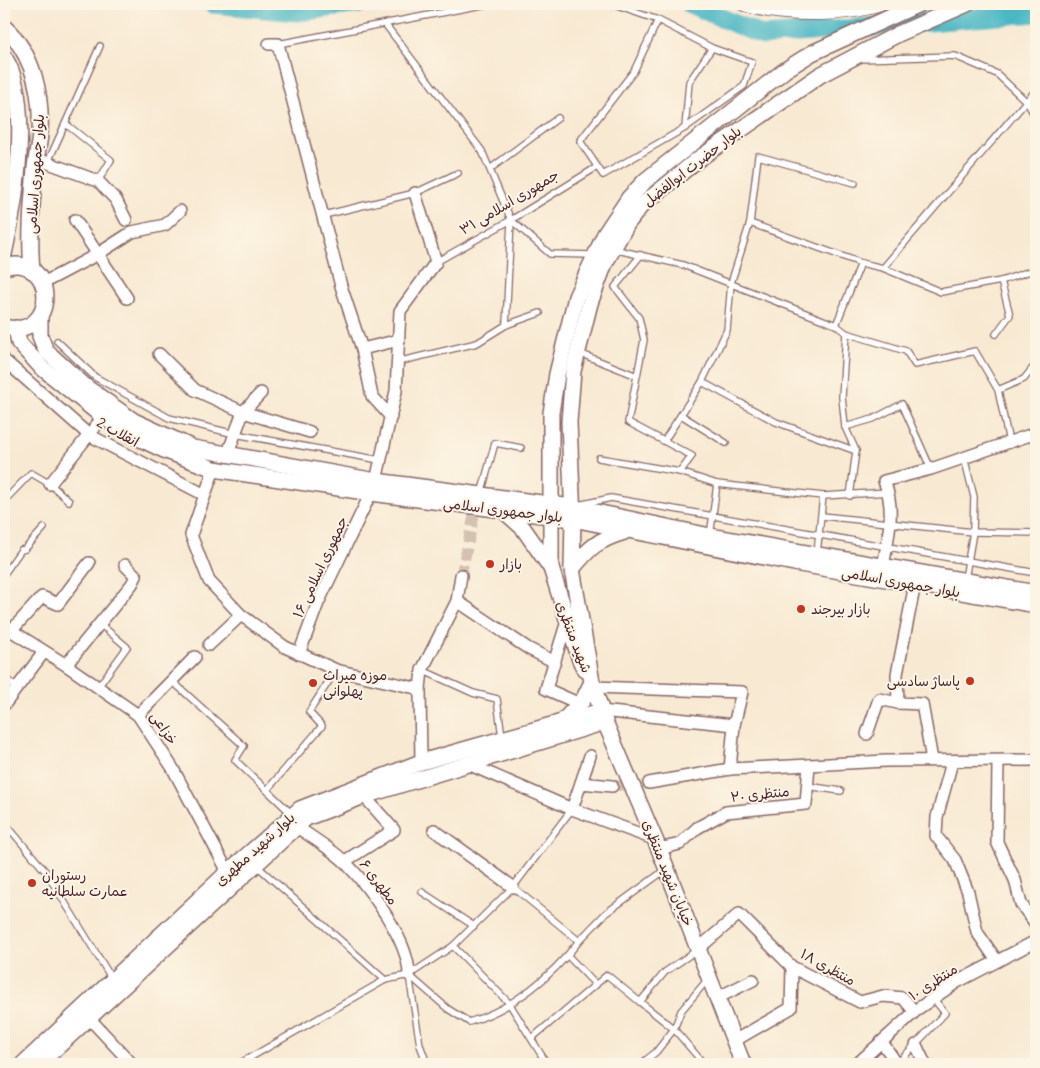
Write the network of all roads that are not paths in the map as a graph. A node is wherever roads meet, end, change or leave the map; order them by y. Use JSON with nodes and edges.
{"nodes":[{"id":1,"x":487,"y":4,"type":"edge"},
{"id":2,"x":611,"y":4,"type":"edge"},
{"id":3,"x":880,"y":4,"type":"edge"},
{"id":4,"x":919,"y":4,"type":"edge"},
{"id":5,"x":967,"y":4,"type":"edge"},
{"id":6,"x":753,"y":5,"type":"edge"},
{"id":7,"x":658,"y":20,"type":"junction"},
{"id":8,"x":385,"y":24,"type":"junction"},
{"id":9,"x":4,"y":27,"type":"edge"},
{"id":10,"x":274,"y":44,"type":"joint"},
{"id":11,"x":100,"y":46,"type":"dead end"},
{"id":12,"x":712,"y":48,"type":"junction"},
{"id":13,"x":4,"y":57,"type":"edge"},
{"id":14,"x":847,"y":60,"type":"junction"},
{"id":15,"x":1036,"y":90,"type":"edge"},
{"id":16,"x":1027,"y":102,"type":"junction"},
{"id":17,"x":558,"y":118,"type":"dead end"},
{"id":18,"x":1036,"y":118,"type":"edge"},
{"id":19,"x":66,"y":124,"type":"junction"},
{"id":20,"x":685,"y":128,"type":"junction"},
{"id":21,"x":42,"y":160,"type":"junction"},
{"id":22,"x":597,"y":167,"type":"junction"},
{"id":23,"x":490,"y":168,"type":"junction"},
{"id":24,"x":458,"y":173,"type":"dead end"},
{"id":25,"x":98,"y":181,"type":"junction"},
{"id":26,"x":855,"y":182,"type":"dead end"},
{"id":27,"x":415,"y":193,"type":"junction"},
{"id":28,"x":180,"y":211,"type":"dead end"},
{"id":29,"x":324,"y":215,"type":"junction"},
{"id":30,"x":75,"y":220,"type":"dead end"},
{"id":31,"x":126,"y":220,"type":"dead end"},
{"id":32,"x":511,"y":220,"type":"junction"},
{"id":33,"x":750,"y":223,"type":"junction"},
{"id":34,"x":613,"y":249,"type":"junction"},
{"id":35,"x":4,"y":254,"type":"edge"},
{"id":36,"x":98,"y":254,"type":"junction"},
{"id":37,"x":594,"y":255,"type":"junction"},
{"id":38,"x":641,"y":255,"type":"junction"},
{"id":39,"x":436,"y":262,"type":"junction"},
{"id":40,"x":861,"y":263,"type":"junction"},
{"id":41,"x":4,"y":267,"type":"edge"},
{"id":42,"x":883,"y":268,"type":"junction"},
{"id":43,"x":1036,"y":269,"type":"edge"},
{"id":44,"x":32,"y":271,"type":"junction"},
{"id":45,"x":1001,"y":281,"type":"junction"},
{"id":46,"x":43,"y":283,"type":"junction"},
{"id":47,"x":731,"y":283,"type":"junction"},
{"id":48,"x":127,"y":298,"type":"dead end"},
{"id":49,"x":540,"y":313,"type":"dead end"},
{"id":50,"x":40,"y":316,"type":"junction"},
{"id":51,"x":836,"y":324,"type":"junction"},
{"id":52,"x":506,"y":325,"type":"junction"},
{"id":53,"x":8,"y":328,"type":"edge"},
{"id":54,"x":846,"y":333,"type":"junction"},
{"id":55,"x":996,"y":334,"type":"dead end"},
{"id":56,"x":398,"y":340,"type":"junction"},
{"id":57,"x":56,"y":341,"type":"dead end"},
{"id":58,"x":362,"y":349,"type":"junction"},
{"id":59,"x":577,"y":352,"type":"junction"},
{"id":60,"x":159,"y":354,"type":"dead end"},
{"id":61,"x":4,"y":360,"type":"edge"},
{"id":62,"x":397,"y":362,"type":"junction"},
{"id":63,"x":1036,"y":364,"type":"edge"},
{"id":64,"x":637,"y":376,"type":"junction"},
{"id":65,"x":702,"y":382,"type":"junction"},
{"id":66,"x":998,"y":390,"type":"junction"},
{"id":67,"x":261,"y":393,"type":"dead end"},
{"id":68,"x":243,"y":412,"type":"junction"},
{"id":69,"x":681,"y":415,"type":"junction"},
{"id":70,"x":103,"y":417,"type":"junction"},
{"id":71,"x":390,"y":417,"type":"junction"},
{"id":72,"x":169,"y":418,"type":"junction"},
{"id":73,"x":845,"y":427,"type":"junction"},
{"id":74,"x":310,"y":432,"type":"dead end"},
{"id":75,"x":1036,"y":433,"type":"edge"},
{"id":76,"x":235,"y":434,"type":"junction"},
{"id":77,"x":89,"y":435,"type":"junction"},
{"id":78,"x":161,"y":435,"type":"junction"},
{"id":79,"x":664,"y":441,"type":"junction"},
{"id":80,"x":1009,"y":442,"type":"junction"},
{"id":81,"x":726,"y":443,"type":"dead end"},
{"id":82,"x":521,"y":448,"type":"dead end"},
{"id":83,"x":856,"y":451,"type":"junction"},
{"id":84,"x":227,"y":456,"type":"junction"},
{"id":85,"x":599,"y":458,"type":"dead end"},
{"id":86,"x":964,"y":458,"type":"junction"},
{"id":87,"x":381,"y":461,"type":"junction"},
{"id":88,"x":214,"y":469,"type":"junction"},
{"id":89,"x":931,"y":469,"type":"junction"},
{"id":90,"x":680,"y":472,"type":"junction"},
{"id":91,"x":50,"y":484,"type":"junction"},
{"id":92,"x":717,"y":484,"type":"junction"},
{"id":93,"x":887,"y":486,"type":"junction"},
{"id":94,"x":374,"y":487,"type":"junction"},
{"id":95,"x":481,"y":494,"type":"junction"},
{"id":96,"x":205,"y":495,"type":"junction"},
{"id":97,"x":823,"y":496,"type":"junction"},
{"id":98,"x":850,"y":496,"type":"junction"},
{"id":99,"x":69,"y":500,"type":"dead end"},
{"id":100,"x":4,"y":501,"type":"edge"},
{"id":101,"x":552,"y":510,"type":"junction"},
{"id":102,"x":504,"y":511,"type":"junction"},
{"id":103,"x":572,"y":513,"type":"junction"},
{"id":104,"x":822,"y":516,"type":"junction"},
{"id":105,"x":712,"y":518,"type":"junction"},
{"id":106,"x":891,"y":524,"type":"junction"},
{"id":107,"x":44,"y":528,"type":"dead end"},
{"id":108,"x":626,"y":532,"type":"junction"},
{"id":109,"x":973,"y":532,"type":"junction"},
{"id":110,"x":1036,"y":533,"type":"edge"},
{"id":111,"x":819,"y":534,"type":"junction"},
{"id":112,"x":710,"y":536,"type":"junction"},
{"id":113,"x":887,"y":545,"type":"junction"},
{"id":114,"x":816,"y":556,"type":"junction"},
{"id":115,"x":968,"y":560,"type":"junction"},
{"id":116,"x":89,"y":563,"type":"dead end"},
{"id":117,"x":125,"y":565,"type":"dead end"},
{"id":118,"x":883,"y":567,"type":"junction"},
{"id":119,"x":551,"y":568,"type":"junction"},
{"id":120,"x":572,"y":569,"type":"junction"},
{"id":121,"x":1036,"y":573,"type":"edge"},
{"id":122,"x":4,"y":574,"type":"edge"},
{"id":123,"x":462,"y":575,"type":"tunnel mouth"},
{"id":124,"x":964,"y":581,"type":"junction"},
{"id":125,"x":915,"y":584,"type":"junction"},
{"id":126,"x":1036,"y":593,"type":"edge"},
{"id":127,"x":457,"y":600,"type":"junction"},
{"id":128,"x":1036,"y":605,"type":"edge"},
{"id":129,"x":241,"y":614,"type":"junction"},
{"id":130,"x":567,"y":621,"type":"junction"},
{"id":131,"x":100,"y":624,"type":"junction"},
{"id":132,"x":8,"y":628,"type":"edge"},
{"id":133,"x":209,"y":645,"type":"dead end"},
{"id":134,"x":44,"y":652,"type":"junction"},
{"id":135,"x":298,"y":654,"type":"junction"},
{"id":136,"x":195,"y":657,"type":"dead end"},
{"id":137,"x":555,"y":662,"type":"junction"},
{"id":138,"x":66,"y":665,"type":"junction"},
{"id":139,"x":336,"y":670,"type":"junction"},
{"id":140,"x":422,"y":670,"type":"junction"},
{"id":141,"x":4,"y":677,"type":"edge"},
{"id":142,"x":171,"y":680,"type":"junction"},
{"id":143,"x":593,"y":685,"type":"junction"},
{"id":144,"x":98,"y":687,"type":"junction"},
{"id":145,"x":18,"y":689,"type":"junction"},
{"id":146,"x":420,"y":689,"type":"junction"},
{"id":147,"x":898,"y":702,"type":"junction"},
{"id":148,"x":580,"y":704,"type":"junction"},
{"id":149,"x":4,"y":705,"type":"edge"},
{"id":150,"x":138,"y":715,"type":"junction"},
{"id":151,"x":603,"y":716,"type":"junction"},
{"id":152,"x":561,"y":722,"type":"junction"},
{"id":153,"x":734,"y":725,"type":"junction"},
{"id":154,"x":867,"y":734,"type":"dead end"},
{"id":155,"x":502,"y":739,"type":"junction"},
{"id":156,"x":590,"y":756,"type":"dead end"},
{"id":157,"x":932,"y":760,"type":"junction"},
{"id":158,"x":1036,"y":760,"type":"edge"},
{"id":159,"x":998,"y":761,"type":"junction"},
{"id":160,"x":421,"y":762,"type":"junction"},
{"id":161,"x":952,"y":762,"type":"junction"},
{"id":162,"x":468,"y":764,"type":"junction"},
{"id":163,"x":809,"y":765,"type":"junction"},
{"id":164,"x":730,"y":769,"type":"junction"},
{"id":165,"x":581,"y":783,"type":"junction"},
{"id":166,"x":650,"y":783,"type":"tunnel mouth"},
{"id":167,"x":612,"y":786,"type":"tunnel mouth"},
{"id":168,"x":807,"y":786,"type":"junction"},
{"id":169,"x":267,"y":790,"type":"junction"},
{"id":170,"x":841,"y":791,"type":"dead end"},
{"id":171,"x":364,"y":796,"type":"junction"},
{"id":172,"x":572,"y":809,"type":"junction"},
{"id":173,"x":295,"y":820,"type":"junction"},
{"id":174,"x":4,"y":822,"type":"edge"},
{"id":175,"x":434,"y":830,"type":"dead end"},
{"id":176,"x":656,"y":844,"type":"junction"},
{"id":177,"x":345,"y":862,"type":"junction"},
{"id":178,"x":255,"y":864,"type":"junction"},
{"id":179,"x":666,"y":869,"type":"junction"},
{"id":180,"x":228,"y":872,"type":"junction"},
{"id":181,"x":514,"y":887,"type":"junction"},
{"id":182,"x":422,"y":892,"type":"dead end"},
{"id":183,"x":1036,"y":924,"type":"edge"},
{"id":184,"x":474,"y":926,"type":"junction"},
{"id":185,"x":579,"y":941,"type":"junction"},
{"id":186,"x":1036,"y":941,"type":"edge"},
{"id":187,"x":453,"y":946,"type":"junction"},
{"id":188,"x":698,"y":949,"type":"junction"},
{"id":189,"x":568,"y":956,"type":"junction"},
{"id":190,"x":997,"y":961,"type":"junction"},
{"id":191,"x":792,"y":967,"type":"junction"},
{"id":192,"x":410,"y":975,"type":"junction"},
{"id":193,"x":709,"y":978,"type":"junction"},
{"id":194,"x":113,"y":980,"type":"junction"},
{"id":195,"x":385,"y":980,"type":"junction"},
{"id":196,"x":753,"y":980,"type":"dead end"},
{"id":197,"x":596,"y":984,"type":"junction"},
{"id":198,"x":717,"y":998,"type":"junction"},
{"id":199,"x":933,"y":998,"type":"junction"},
{"id":200,"x":640,"y":1002,"type":"junction"},
{"id":201,"x":510,"y":1003,"type":"junction"},
{"id":202,"x":914,"y":1011,"type":"junction"},
{"id":203,"x":89,"y":1018,"type":"junction"},
{"id":204,"x":674,"y":1029,"type":"junction"},
{"id":205,"x":532,"y":1038,"type":"junction"},
{"id":206,"x":734,"y":1041,"type":"junction"},
{"id":207,"x":882,"y":1042,"type":"junction"},
{"id":208,"x":916,"y":1045,"type":"junction"},
{"id":209,"x":738,"y":1062,"type":"edge"},
{"id":210,"x":23,"y":1064,"type":"edge"},
{"id":211,"x":39,"y":1064,"type":"edge"},
{"id":212,"x":132,"y":1064,"type":"edge"},
{"id":213,"x":239,"y":1064,"type":"edge"},
{"id":214,"x":427,"y":1064,"type":"edge"},
{"id":215,"x":547,"y":1064,"type":"edge"},
{"id":216,"x":641,"y":1064,"type":"edge"},
{"id":217,"x":704,"y":1064,"type":"edge"},
{"id":218,"x":857,"y":1064,"type":"edge"},
{"id":219,"x":897,"y":1064,"type":"edge"},
{"id":220,"x":925,"y":1064,"type":"edge"}],
"edges":[{"from":1,"to":8,"type":"lane"},
{"from":2,"to":7,"type":"lane"},
{"from":3,"to":6,"type":"street"},
{"from":4,"to":37,"type":"main road","name":"بلوار حضرت ابوالفضل"},
{"from":5,"to":14,"type":"main road","name":"بلوار حضرت ابوالفضل"},
{"from":7,"to":12,"type":"lane"},
{"from":7,"to":22,"type":"lane"},
{"from":8,"to":10,"type":"lane"},
{"from":8,"to":23,"type":"lane"},
{"from":9,"to":21,"type":"main road","name":"بلوار جمهوری اسلامی"},
{"from":10,"to":29,"type":"street"},
{"from":11,"to":19,"type":"lane"},
{"from":12,"to":20,"type":"lane"},
{"from":12,"to":20,"type":"lane"},
{"from":13,"to":35,"type":"main road","name":"بلوار جمهوری اسلامی"},
{"from":14,"to":16,"type":"lane"},
{"from":14,"to":34,"type":"main road","name":"بلوار حضرت ابوالفضل"},
{"from":15,"to":16,"type":"lane"},
{"from":16,"to":18,"type":"lane"},
{"from":16,"to":42,"type":"lane"},
{"from":17,"to":23,"type":"lane"},
{"from":19,"to":21,"type":"lane"},
{"from":19,"to":25,"type":"lane"},
{"from":20,"to":22,"type":"lane"},
{"from":21,"to":25,"type":"street"},
{"from":21,"to":44,"type":"main road","name":"بلوار جمهوری اسلامی"},
{"from":22,"to":32,"type":"lane","name":"جمهوری اسلامی ۳۱"},
{"from":23,"to":32,"type":"lane"},
{"from":24,"to":27,"type":"lane"},
{"from":25,"to":31,"type":"street"},
{"from":26,"to":33,"type":"lane"},
{"from":27,"to":29,"type":"lane"},
{"from":27,"to":39,"type":"street"},
{"from":28,"to":36,"type":"street"},
{"from":29,"to":58,"type":"street"},
{"from":30,"to":36,"type":"street"},
{"from":32,"to":37,"type":"lane"},
{"from":32,"to":39,"type":"lane","name":"جمهوری اسلامی ۳۱"},
{"from":32,"to":52,"type":"lane"},
{"from":33,"to":40,"type":"lane"},
{"from":33,"to":47,"type":"lane"},
{"from":34,"to":38,"type":"lane"},
{"from":34,"to":59,"type":"main road","name":"بلوار حضرت ابوالفضل"},
{"from":36,"to":46,"type":"street"},
{"from":36,"to":48,"type":"street"},
{"from":37,"to":101,"type":"main road","name":"بلوار حضرت ابوالفضل"},
{"from":38,"to":47,"type":"lane"},
{"from":38,"to":64,"type":"lane"},
{"from":39,"to":56,"type":"street","name":"جمهوری اسلامی ۳۱"},
{"from":40,"to":42,"type":"lane"},
{"from":40,"to":51,"type":"lane"},
{"from":41,"to":44,"type":"main road"},
{"from":42,"to":45,"type":"lane"},
{"from":43,"to":45,"type":"lane"},
{"from":44,"to":46,"type":"main road"},
{"from":45,"to":55,"type":"lane"},
{"from":46,"to":50,"type":"main road","name":"بلوار جمهوری اسلامی"},
{"from":47,"to":51,"type":"lane"},
{"from":47,"to":65,"type":"lane"},
{"from":49,"to":52,"type":"lane"},
{"from":50,"to":53,"type":"main road"},
{"from":50,"to":78,"type":"main road","name":"بلوار جمهوری اسلامی"},
{"from":51,"to":54,"type":"lane"},
{"from":52,"to":62,"type":"lane"},
{"from":53,"to":70,"type":"main road","name":"بلوار جمهوری اسلامی"},
{"from":54,"to":66,"type":"lane"},
{"from":54,"to":73,"type":"lane"},
{"from":56,"to":58,"type":"street"},
{"from":56,"to":62,"type":"street","name":"جمهوری اسلامی ۳۱"},
{"from":57,"to":72,"type":"lane"},
{"from":58,"to":71,"type":"street"},
{"from":59,"to":64,"type":"lane"},
{"from":59,"to":103,"type":"main road","name":"بلوار حضرت ابوالفضل"},
{"from":60,"to":68,"type":"street"},
{"from":61,"to":77,"type":"street","name":"انقلاب 2"},
{"from":62,"to":71,"type":"street","name":"جمهوری اسلامی ۳۱"},
{"from":63,"to":66,"type":"lane"},
{"from":64,"to":79,"type":"lane"},
{"from":65,"to":69,"type":"lane"},
{"from":65,"to":83,"type":"lane"},
{"from":66,"to":80,"type":"lane"},
{"from":67,"to":68,"type":"street"},
{"from":68,"to":74,"type":"street"},
{"from":68,"to":76,"type":"street"},
{"from":69,"to":79,"type":"lane"},
{"from":69,"to":81,"type":"lane"},
{"from":70,"to":77,"type":"street"},
{"from":70,"to":88,"type":"main road","name":"بلوار جمهوری اسلامی"},
{"from":71,"to":87,"type":"street","name":"جمهوری اسلامی ۳۱"},
{"from":72,"to":76,"type":"lane"},
{"from":72,"to":78,"type":"lane"},
{"from":73,"to":83,"type":"lane"},
{"from":73,"to":89,"type":"lane"},
{"from":75,"to":80,"type":"street"},
{"from":76,"to":84,"type":"street"},
{"from":76,"to":87,"type":"lane"},
{"from":77,"to":91,"type":"street"},
{"from":77,"to":96,"type":"street","name":"انقلاب 2"},
{"from":78,"to":84,"type":"main road","name":"بلوار جمهوری اسلامی"},
{"from":79,"to":90,"type":"lane"},
{"from":80,"to":86,"type":"street"},
{"from":82,"to":95,"type":"lane"},
{"from":83,"to":98,"type":"lane"},
{"from":84,"to":94,"type":"main road","name":"بلوار جمهوری اسلامی"},
{"from":85,"to":90,"type":"lane"},
{"from":86,"to":89,"type":"street"},
{"from":86,"to":109,"type":"lane"},
{"from":87,"to":94,"type":"street","name":"جمهوری اسلامی ۳۱"},
{"from":88,"to":94,"type":"main road","name":"بلوار جمهوری اسلامی"},
{"from":88,"to":96,"type":"street"},
{"from":89,"to":93,"type":"street"},
{"from":90,"to":92,"type":"lane"},
{"from":91,"to":99,"type":"lane"},
{"from":91,"to":100,"type":"lane"},
{"from":92,"to":97,"type":"lane"},
{"from":92,"to":105,"type":"lane"},
{"from":93,"to":98,"type":"lane"},
{"from":93,"to":106,"type":"street"},
{"from":94,"to":95,"type":"main road","name":"بلوار جمهوری اسلامی"},
{"from":94,"to":102,"type":"main road","name":"بلوار جمهوری اسلامی"},
{"from":94,"to":135,"type":"street","name":"جمهوری اسلامی ۱۶"},
{"from":95,"to":101,"type":"main road","name":"بلوار جمهوری اسلامی"},
{"from":96,"to":129,"type":"street"},
{"from":97,"to":98,"type":"lane"},
{"from":97,"to":104,"type":"lane"},
{"from":101,"to":102,"type":"main road","name":"بلوار جمهوری اسلامی"},
{"from":101,"to":103,"type":"main road","name":"بلوار جمهوری اسلامی"},
{"from":101,"to":119,"type":"main road","name":"شهید منتظری"},
{"from":102,"to":119,"type":"main road"},
{"from":103,"to":105,"type":"lane"},
{"from":103,"to":108,"type":"main road","name":"بلوار جمهوری اسلامی"},
{"from":103,"to":112,"type":"main road","name":"بلوار جمهوری اسلامی"},
{"from":103,"to":120,"type":"main road","name":"شهید منتظری"},
{"from":104,"to":106,"type":"lane"},
{"from":104,"to":111,"type":"lane"},
{"from":105,"to":111,"type":"lane"},
{"from":105,"to":112,"type":"lane"},
{"from":106,"to":109,"type":"lane"},
{"from":106,"to":113,"type":"street"},
{"from":107,"to":122,"type":"lane"},
{"from":108,"to":120,"type":"main road"},
{"from":108,"to":125,"type":"main road","name":"بلوار جمهوری اسلامی"},
{"from":109,"to":110,"type":"lane"},
{"from":109,"to":115,"type":"lane"},
{"from":111,"to":113,"type":"lane"},
{"from":111,"to":114,"type":"lane"},
{"from":112,"to":114,"type":"main road","name":"بلوار جمهوری اسلامی"},
{"from":113,"to":115,"type":"lane"},
{"from":113,"to":118,"type":"street"},
{"from":114,"to":118,"type":"main road","name":"بلوار جمهوری اسلامی"},
{"from":115,"to":121,"type":"lane"},
{"from":115,"to":124,"type":"lane"},
{"from":116,"to":132,"type":"street"},
{"from":117,"to":131,"type":"street"},
{"from":118,"to":124,"type":"main road","name":"بلوار جمهوری اسلامی"},
{"from":119,"to":130,"type":"main road","name":"شهید منتظری"},
{"from":120,"to":143,"type":"main road","name":"شهید منتظری"},
{"from":123,"to":127,"type":"street"},
{"from":124,"to":126,"type":"main road","name":"بلوار جمهوری اسلامی"},
{"from":125,"to":128,"type":"main road","name":"بلوار جمهوری اسلامی"},
{"from":125,"to":147,"type":"street"},
{"from":127,"to":137,"type":"street"},
{"from":127,"to":140,"type":"street"},
{"from":129,"to":133,"type":"street"},
{"from":129,"to":135,"type":"street"},
{"from":130,"to":137,"type":"street"},
{"from":130,"to":143,"type":"main road","name":"شهید منتظری"},
{"from":131,"to":138,"type":"street"},
{"from":131,"to":144,"type":"lane"},
{"from":132,"to":134,"type":"street","name":"خزاعی"},
{"from":134,"to":138,"type":"street","name":"خزاعی"},
{"from":134,"to":145,"type":"street"},
{"from":135,"to":139,"type":"street"},
{"from":136,"to":142,"type":"street"},
{"from":137,"to":148,"type":"street"},
{"from":138,"to":144,"type":"street","name":"خزاعی"},
{"from":139,"to":146,"type":"street"},
{"from":139,"to":169,"type":"lane"},
{"from":140,"to":146,"type":"street"},
{"from":140,"to":155,"type":"lane"},
{"from":141,"to":145,"type":"lane"},
{"from":142,"to":150,"type":"street"},
{"from":142,"to":169,"type":"lane"},
{"from":143,"to":148,"type":"main road"},
{"from":143,"to":151,"type":"main road","name":"خیابان شهید منتظری"},
{"from":143,"to":153,"type":"street"},
{"from":144,"to":150,"type":"street","name":"خزاعی"},
{"from":145,"to":149,"type":"street"},
{"from":146,"to":160,"type":"street"},
{"from":147,"to":154,"type":"street"},
{"from":147,"to":157,"type":"street"},
{"from":148,"to":152,"type":"main road"},
{"from":150,"to":180,"type":"street","name":"خزاعی"},
{"from":151,"to":152,"type":"main road","name":"بلوار شهید مطهری"},
{"from":151,"to":153,"type":"street"},
{"from":151,"to":162,"type":"main road","name":"بلوار شهید مطهری"},
{"from":151,"to":176,"type":"main road","name":"خیابان شهید منتظری"},
{"from":152,"to":155,"type":"main road","name":"بلوار شهید مطهری"},
{"from":153,"to":164,"type":"street"},
{"from":155,"to":160,"type":"main road","name":"بلوار شهید مطهری"},
{"from":156,"to":165,"type":"street"},
{"from":157,"to":161,"type":"street"},
{"from":157,"to":163,"type":"street"},
{"from":158,"to":159,"type":"street"},
{"from":159,"to":161,"type":"street"},
{"from":159,"to":183,"type":"street"},
{"from":160,"to":173,"type":"main road","name":"بلوار شهید مطهری"},
{"from":161,"to":190,"type":"street"},
{"from":162,"to":171,"type":"main road","name":"بلوار شهید مطهری"},
{"from":162,"to":172,"type":"street"},
{"from":163,"to":164,"type":"street"},
{"from":163,"to":168,"type":"street","name":"منتظری ۲۰"},
{"from":164,"to":166,"type":"street"},
{"from":165,"to":167,"type":"street"},
{"from":165,"to":172,"type":"street"},
{"from":168,"to":170,"type":"lane"},
{"from":168,"to":176,"type":"street","name":"منتظری ۲۰"},
{"from":169,"to":173,"type":"lane"},
{"from":171,"to":173,"type":"main road","name":"بلوار شهید مطهری"},
{"from":171,"to":177,"type":"street"},
{"from":172,"to":176,"type":"street"},
{"from":172,"to":181,"type":"lane"},
{"from":173,"to":177,"type":"street","name":"مطهری ۶"},
{"from":173,"to":178,"type":"main road","name":"بلوار شهید مطهری"},
{"from":173,"to":180,"type":"main road","name":"بلوار شهید مطهری"},
{"from":174,"to":194,"type":"lane"},
{"from":175,"to":181,"type":"street"},
{"from":176,"to":179,"type":"main road","name":"خیابان شهید منتظری"},
{"from":177,"to":192,"type":"street","name":"مطهری ۶"},
{"from":178,"to":195,"type":"lane"},
{"from":178,"to":203,"type":"main road","name":"بلوار شهید مطهری"},
{"from":179,"to":185,"type":"lane"},
{"from":179,"to":188,"type":"main road","name":"خیابان شهید منتظری"},
{"from":180,"to":194,"type":"main road","name":"بلوار شهید مطهری"},
{"from":181,"to":184,"type":"lane"},
{"from":181,"to":185,"type":"lane"},
{"from":182,"to":184,"type":"lane"},
{"from":184,"to":187,"type":"lane"},
{"from":185,"to":189,"type":"lane"},
{"from":186,"to":190,"type":"street","name":"منتظری ۱۰"},
{"from":187,"to":192,"type":"lane"},
{"from":187,"to":201,"type":"lane"},
{"from":188,"to":191,"type":"street","name":"منتظری ۱۸"},
{"from":188,"to":193,"type":"main road","name":"خیابان شهید منتظری"},
{"from":188,"to":200,"type":"lane"},
{"from":189,"to":197,"type":"lane"},
{"from":189,"to":201,"type":"lane"},
{"from":190,"to":199,"type":"street","name":"منتظری ۱۰"},
{"from":191,"to":202,"type":"street","name":"منتظری ۱۸"},
{"from":191,"to":206,"type":"street"},
{"from":192,"to":195,"type":"lane"},
{"from":192,"to":201,"type":"lane"},
{"from":192,"to":214,"type":"lane"},
{"from":193,"to":198,"type":"main road","name":"خیابان شهید منتظری"},
{"from":193,"to":204,"type":"lane"},
{"from":194,"to":210,"type":"main road","name":"بلوار شهید مطهری"},
{"from":195,"to":213,"type":"lane"},
{"from":196,"to":198,"type":"street"},
{"from":197,"to":200,"type":"lane"},
{"from":197,"to":205,"type":"lane"},
{"from":198,"to":206,"type":"main road","name":"خیابان شهید منتظری"},
{"from":199,"to":202,"type":"street","name":"منتظری ۱۰"},
{"from":199,"to":208,"type":"lane"},
{"from":200,"to":204,"type":"lane"},
{"from":201,"to":205,"type":"lane"},
{"from":202,"to":207,"type":"street","name":"منتظری ۱۰"},
{"from":203,"to":211,"type":"main road","name":"بلوار شهید مطهری"},
{"from":203,"to":212,"type":"street"},
{"from":204,"to":216,"type":"lane"},
{"from":204,"to":217,"type":"lane"},
{"from":205,"to":215,"type":"lane"},
{"from":206,"to":209,"type":"main road","name":"خیابان شهید منتظری"},
{"from":207,"to":218,"type":"street","name":"منتظری ۱۰"},
{"from":207,"to":219,"type":"street"},
{"from":208,"to":219,"type":"lane"},
{"from":208,"to":220,"type":"street"}]}
